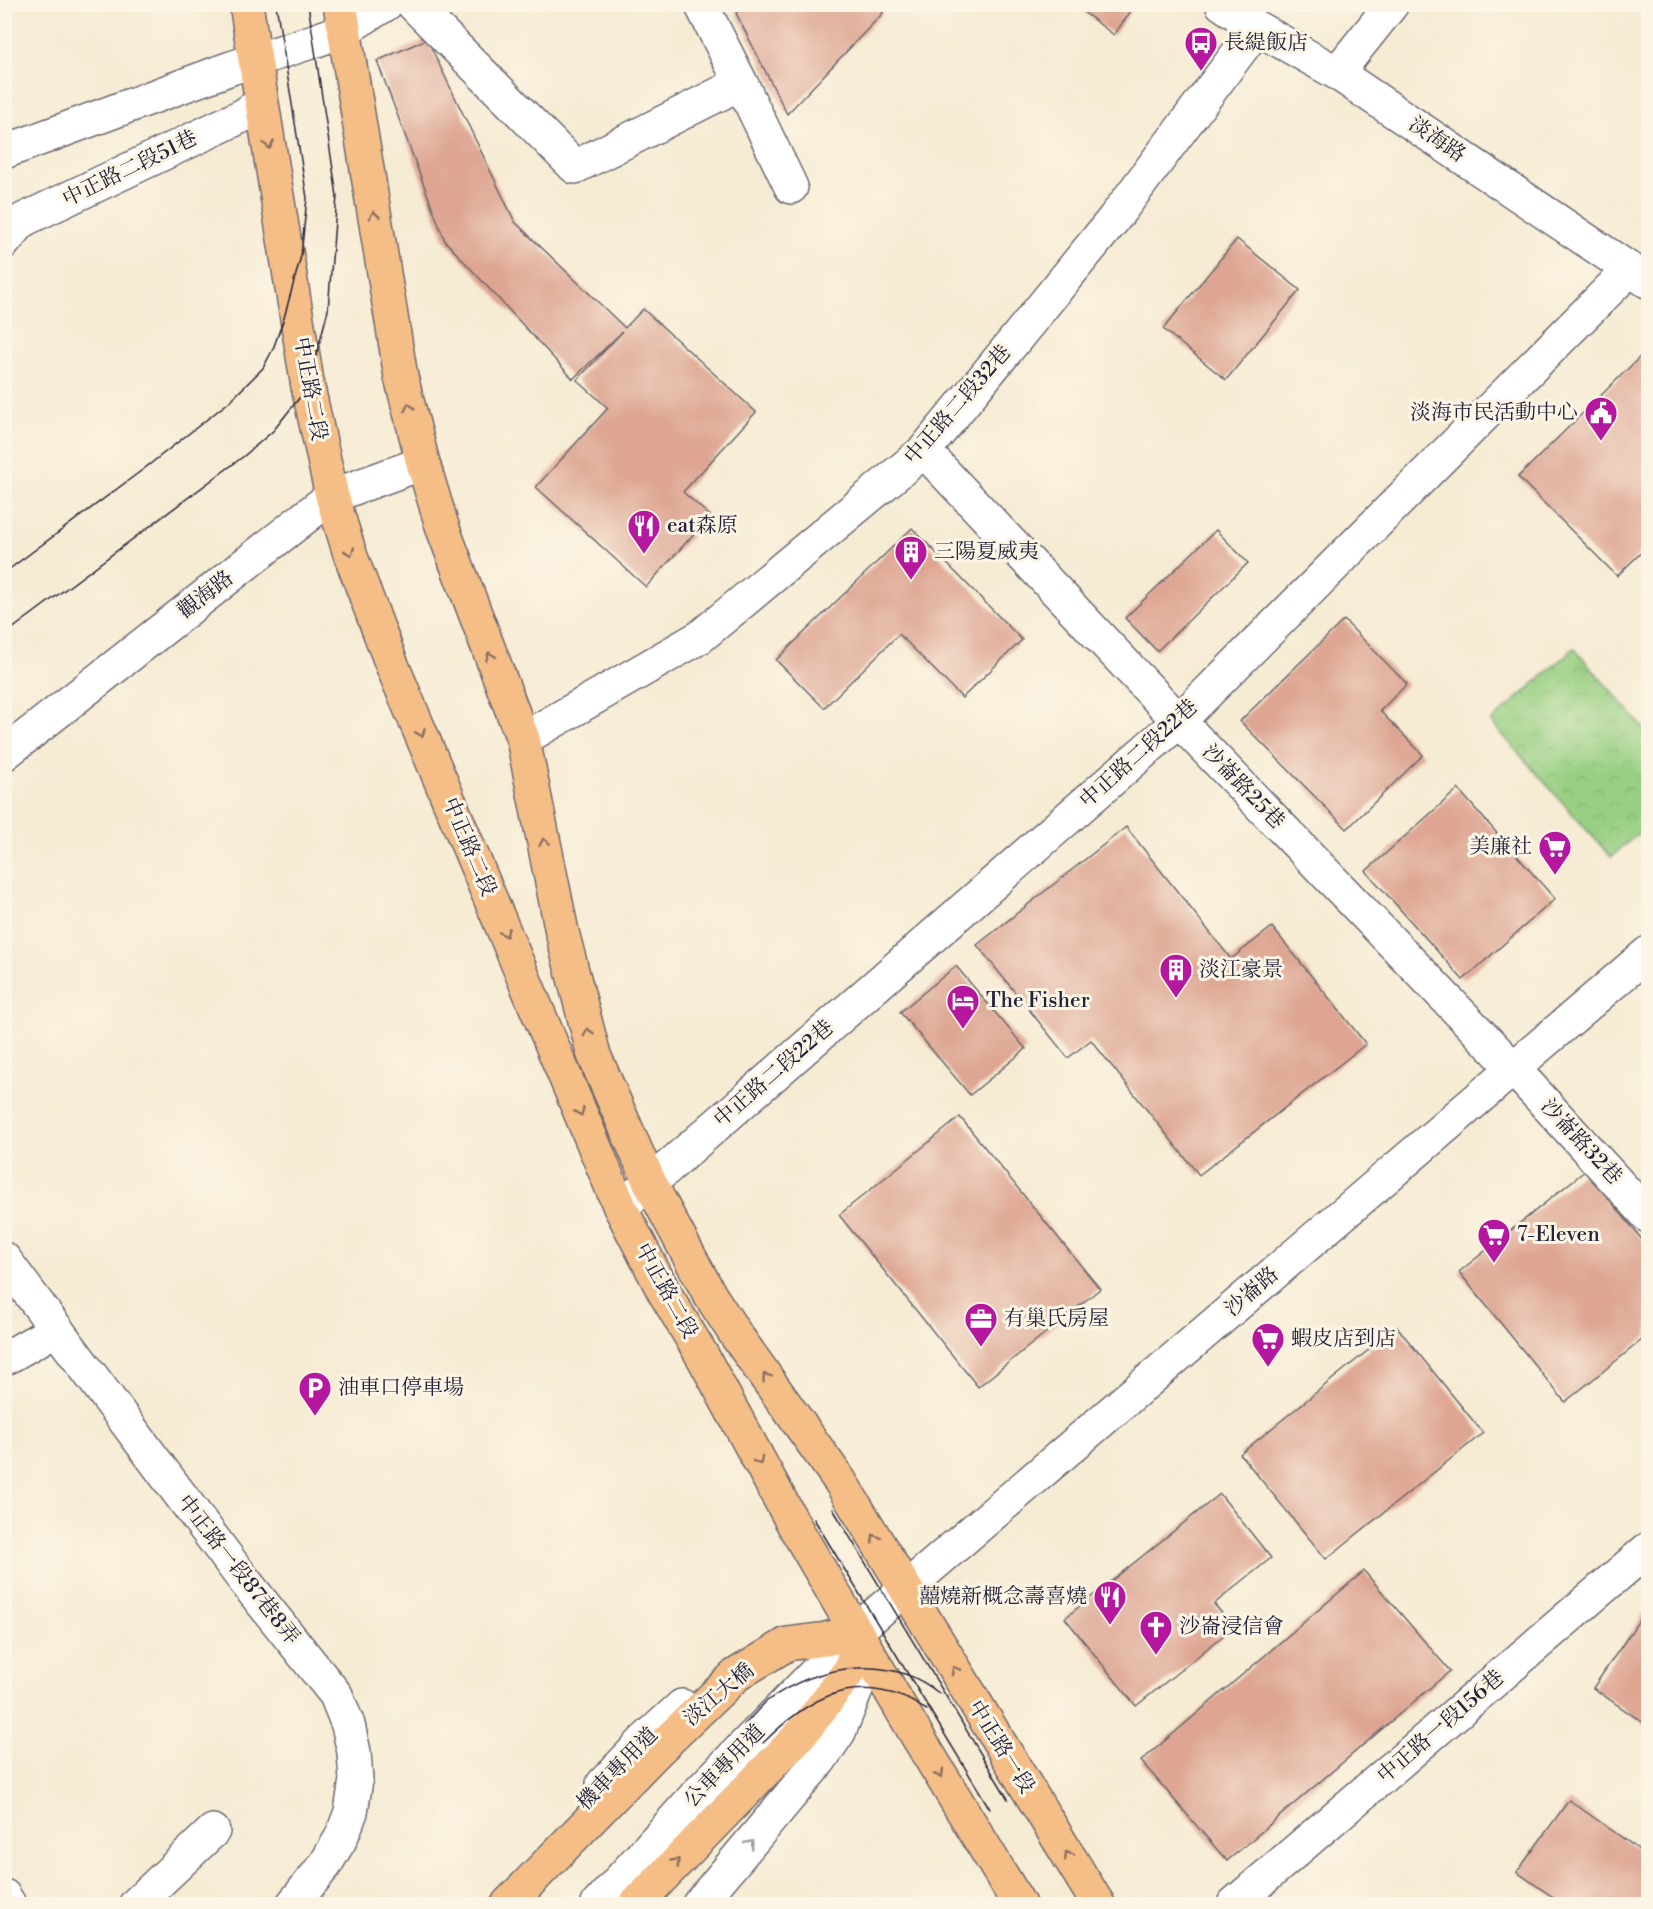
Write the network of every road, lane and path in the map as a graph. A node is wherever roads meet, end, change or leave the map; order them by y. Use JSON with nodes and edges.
{"nodes":[{"id":1,"x":246,"y":4,"type":"edge"},
{"id":2,"x":386,"y":4,"type":"edge"},
{"id":3,"x":413,"y":4,"type":"edge"},
{"id":4,"x":701,"y":4,"type":"edge"},
{"id":5,"x":1222,"y":4,"type":"edge"},
{"id":6,"x":1392,"y":4,"type":"edge"},
{"id":7,"x":342,"y":17,"type":"edge"},
{"id":8,"x":1257,"y":28,"type":"junction"},
{"id":9,"x":255,"y":61,"type":"junction"},
{"id":10,"x":1337,"y":73,"type":"junction"},
{"id":11,"x":741,"y":83,"type":"junction"},
{"id":12,"x":261,"y":103,"type":"junction"},
{"id":13,"x":4,"y":152,"type":"edge"},
{"id":14,"x":791,"y":187,"type":"dead end"},
{"id":15,"x":4,"y":242,"type":"edge"},
{"id":16,"x":1639,"y":276,"type":"edge"},
{"id":17,"x":924,"y":451,"type":"junction"},
{"id":18,"x":423,"y":463,"type":"junction"},
{"id":19,"x":332,"y":496,"type":"junction"},
{"id":20,"x":1179,"y":721,"type":"junction"},
{"id":21,"x":523,"y":739,"type":"junction"},
{"id":22,"x":4,"y":754,"type":"edge"},
{"id":23,"x":1648,"y":952,"type":"edge"},
{"id":24,"x":1513,"y":1068,"type":"junction"},
{"id":25,"x":650,"y":1183,"type":"junction"},
{"id":26,"x":620,"y":1207,"type":"junction"},
{"id":27,"x":1648,"y":1216,"type":"edge"},
{"id":28,"x":4,"y":1259,"type":"edge"},
{"id":29,"x":57,"y":1329,"type":"junction"},
{"id":30,"x":4,"y":1359,"type":"edge"},
{"id":31,"x":1648,"y":1549,"type":"edge"},
{"id":32,"x":906,"y":1588,"type":"junction"},
{"id":33,"x":856,"y":1631,"type":"junction"},
{"id":34,"x":213,"y":1831,"type":"dead end"},
{"id":35,"x":4,"y":1896,"type":"edge"},
{"id":36,"x":9,"y":1905,"type":"edge"},
{"id":37,"x":136,"y":1905,"type":"edge"},
{"id":38,"x":293,"y":1905,"type":"edge"},
{"id":39,"x":491,"y":1905,"type":"edge"},
{"id":40,"x":508,"y":1905,"type":"edge"},
{"id":41,"x":597,"y":1905,"type":"edge"},
{"id":42,"x":636,"y":1905,"type":"edge"},
{"id":43,"x":699,"y":1905,"type":"edge"},
{"id":44,"x":1019,"y":1905,"type":"edge"},
{"id":45,"x":1098,"y":1905,"type":"edge"},
{"id":46,"x":1234,"y":1905,"type":"edge"}],
"edges":[{"from":1,"to":9,"type":"main road","name":"中正路二段"},
{"from":2,"to":7,"type":"street"},
{"from":3,"to":11,"type":"street"},
{"from":4,"to":11,"type":"street"},
{"from":5,"to":8,"type":"street","name":"淡海路"},
{"from":6,"to":10,"type":"street"},
{"from":7,"to":9,"type":"street"},
{"from":18,"to":7,"type":"main road","name":"中正路二段","one_way":true},
{"from":8,"to":10,"type":"street","name":"淡海路"},
{"from":8,"to":17,"type":"street","name":"中正路二段32巷"},
{"from":9,"to":12,"type":"main road","name":"中正路二段"},
{"from":9,"to":13,"type":"street"},
{"from":10,"to":16,"type":"street","name":"淡海路"},
{"from":11,"to":14,"type":"street"},
{"from":12,"to":15,"type":"street","name":"中正路二段51巷"},
{"from":12,"to":19,"type":"main road","name":"中正路二段","one_way":true},
{"from":16,"to":20,"type":"street","name":"中正路二段22巷"},
{"from":17,"to":20,"type":"street","name":"沙崙路25巷"},
{"from":17,"to":21,"type":"street","name":"中正路二段32巷"},
{"from":18,"to":19,"type":"street","name":"觀海路"},
{"from":21,"to":18,"type":"main road","name":"中正路二段","one_way":true},
{"from":19,"to":22,"type":"street","name":"觀海路"},
{"from":19,"to":26,"type":"main road","name":"中正路二段","one_way":true},
{"from":20,"to":24,"type":"street","name":"沙崙路25巷"},
{"from":20,"to":25,"type":"street","name":"中正路二段22巷"},
{"from":25,"to":21,"type":"main road","name":"中正路二段","one_way":true},
{"from":23,"to":24,"type":"street","name":"沙崙路"},
{"from":24,"to":27,"type":"street","name":"沙崙路32巷"},
{"from":24,"to":32,"type":"street","name":"沙崙路"},
{"from":25,"to":26,"type":"street","name":"中正路二段22巷"},
{"from":32,"to":25,"type":"main road","name":"中正路二段","one_way":true},
{"from":26,"to":33,"type":"main road","name":"中正路二段","one_way":true},
{"from":28,"to":29,"type":"street","name":"中正路一段87巷8弄"},
{"from":29,"to":30,"type":"street"},
{"from":29,"to":38,"type":"street","name":"中正路一段87巷8弄"},
{"from":31,"to":46,"type":"street","name":"中正路一段156巷"},
{"from":32,"to":33,"type":"street","name":"沙崙路"},
{"from":45,"to":32,"type":"main road","name":"中正路一段","one_way":true},
{"from":33,"to":39,"type":"street","name":"機車專用道"},
{"from":33,"to":40,"type":"main road","name":"淡江大橋"},
{"from":33,"to":41,"type":"street","name":"公車專用道"},
{"from":42,"to":33,"type":"main road","one_way":true},
{"from":43,"to":33,"type":"street","one_way":true},
{"from":33,"to":44,"type":"main road","one_way":true},
{"from":34,"to":37,"type":"street"},
{"from":35,"to":36,"type":"street"}]}
